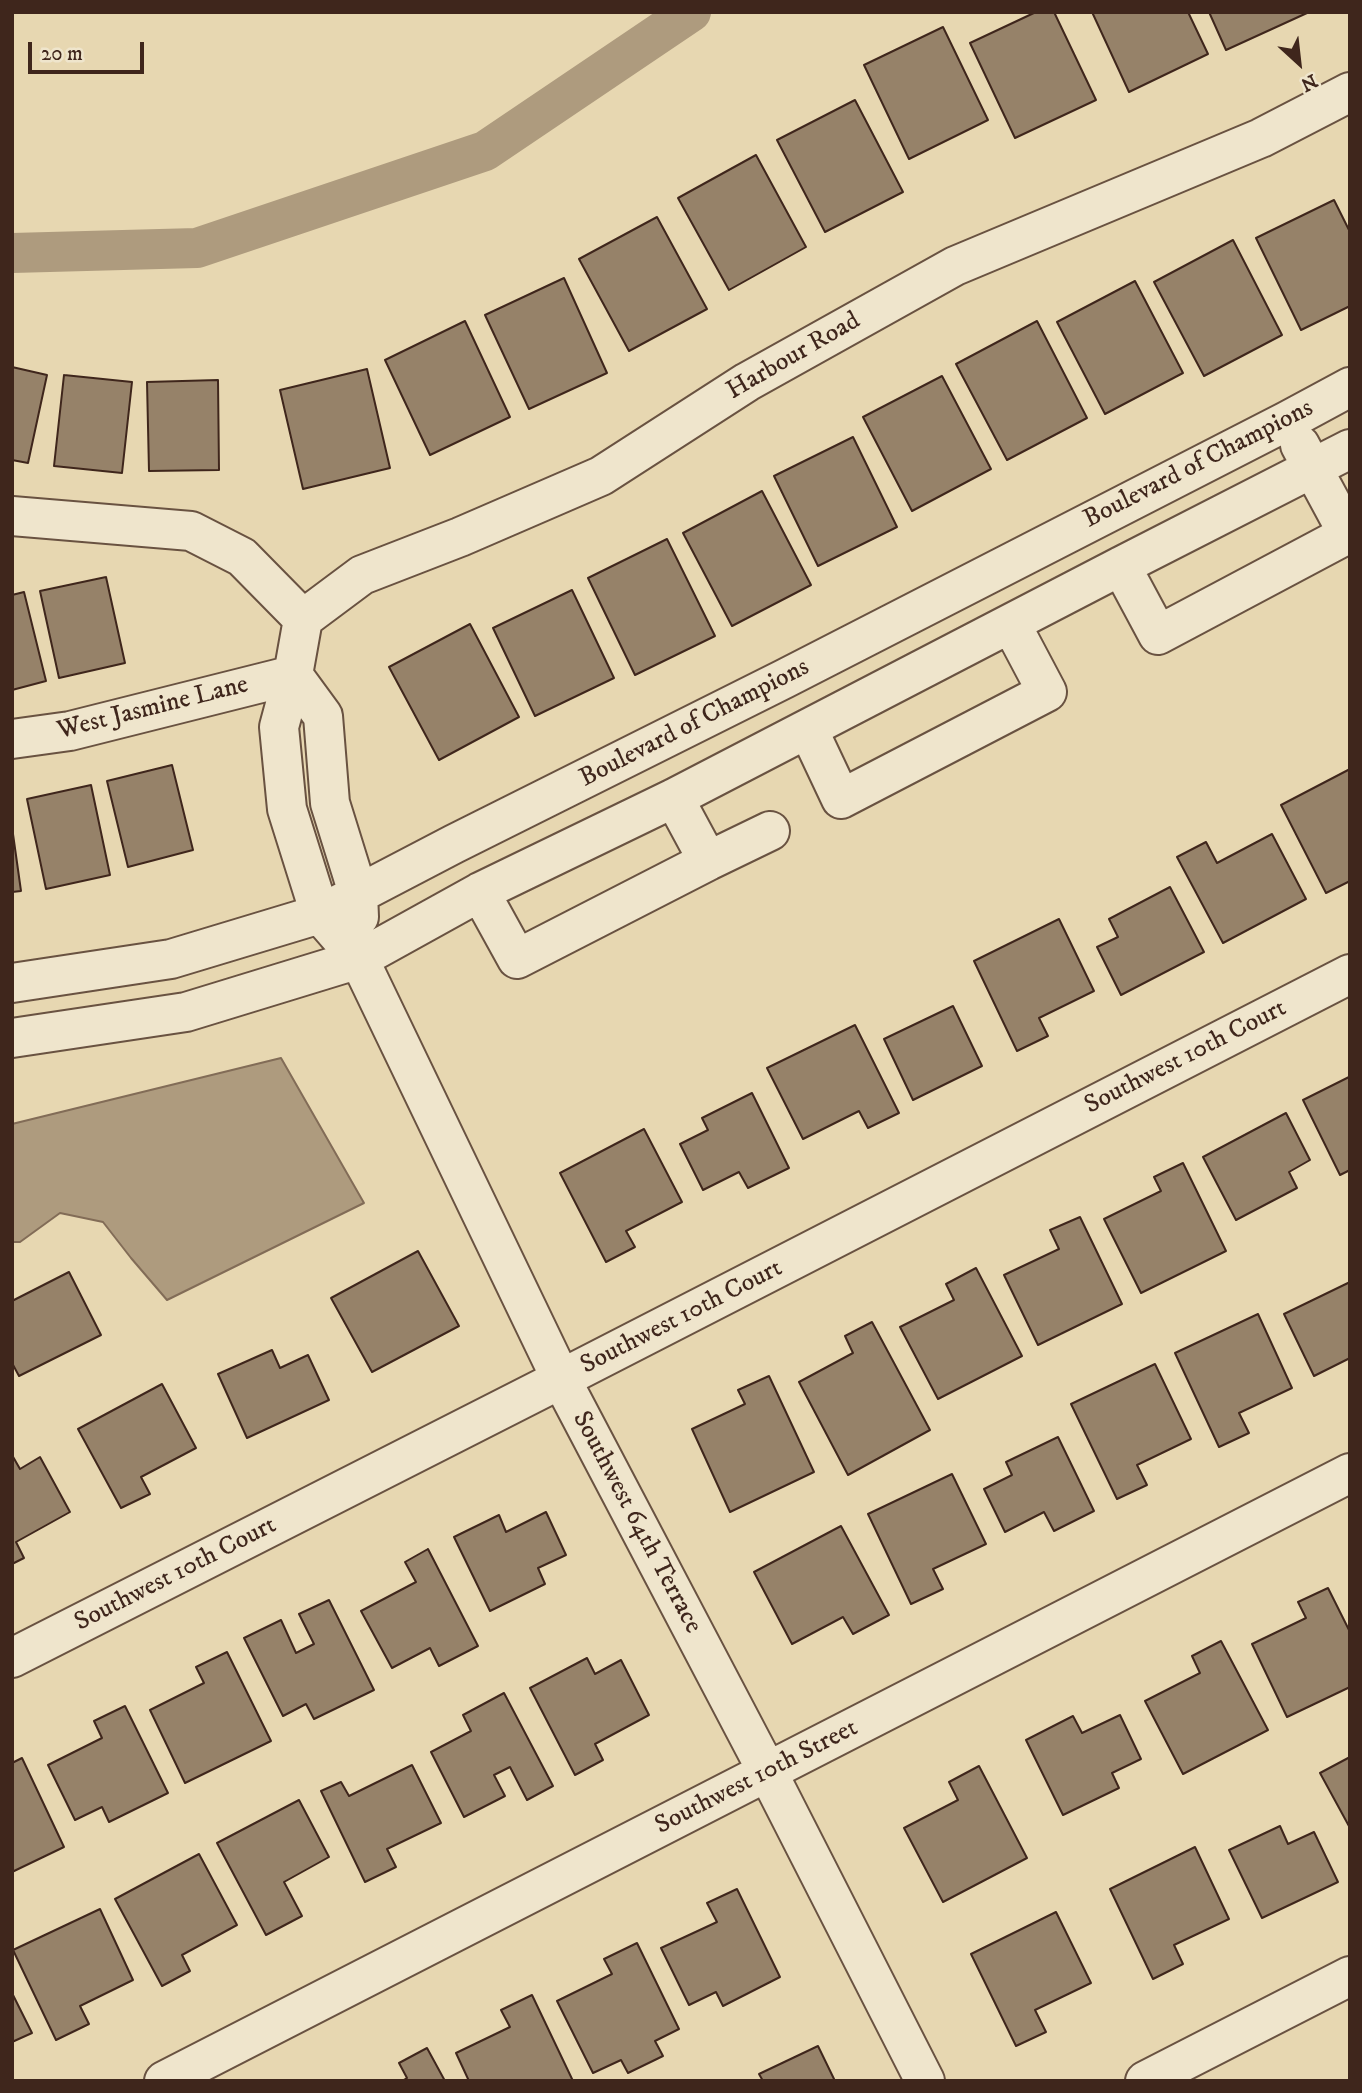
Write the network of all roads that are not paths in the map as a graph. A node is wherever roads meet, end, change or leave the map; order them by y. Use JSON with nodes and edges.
{"nodes":[{"id":1,"x":1350,"y":92,"type":"edge"},
{"id":2,"x":1350,"y":387,"type":"edge"},
{"id":3,"x":1287,"y":421,"type":"junction"},
{"id":4,"x":1350,"y":449,"type":"edge"},
{"id":5,"x":1312,"y":467,"type":"junction"},
{"id":6,"x":12,"y":516,"type":"edge"},
{"id":7,"x":1121,"y":566,"type":"junction"},
{"id":8,"x":303,"y":619,"type":"junction"},
{"id":9,"x":1011,"y":624,"type":"junction"},
{"id":10,"x":293,"y":675,"type":"junction"},
{"id":11,"x":808,"y":729,"type":"junction"},
{"id":12,"x":12,"y":739,"type":"edge"},
{"id":13,"x":674,"y":798,"type":"junction"},
{"id":14,"x":770,"y":831,"type":"dead end"},
{"id":15,"x":708,"y":861,"type":"junction"},
{"id":16,"x":480,"y":892,"type":"junction"},
{"id":17,"x":358,"y":893,"type":"junction"},
{"id":18,"x":320,"y":914,"type":"junction"},
{"id":19,"x":359,"y":959,"type":"junction"},
{"id":20,"x":1350,"y":974,"type":"edge"},
{"id":21,"x":12,"y":983,"type":"edge"},
{"id":22,"x":12,"y":1038,"type":"edge"},
{"id":23,"x":561,"y":1380,"type":"junction"},
{"id":24,"x":1350,"y":1473,"type":"edge"},
{"id":25,"x":12,"y":1658,"type":"edge"},
{"id":26,"x":768,"y":1773,"type":"junction"},
{"id":27,"x":1350,"y":1976,"type":"edge"},
{"id":28,"x":164,"y":2081,"type":"edge"},
{"id":29,"x":925,"y":2081,"type":"edge"},
{"id":30,"x":1145,"y":2081,"type":"edge"}],
"edges":[{"from":1,"to":8,"type":"street","name":"Harbour Road"},
{"from":2,"to":3,"type":"street","name":"Boulevard of Champions"},
{"from":3,"to":5,"type":"street"},
{"from":3,"to":17,"type":"street","name":"Boulevard of Champions"},
{"from":4,"to":5,"type":"street","name":"Boulevard of Champions"},
{"from":5,"to":7,"type":"street","name":"Boulevard of Champions"},
{"from":5,"to":7,"type":"street"},
{"from":6,"to":8,"type":"street"},
{"from":7,"to":9,"type":"street","name":"Boulevard of Champions"},
{"from":8,"to":10,"type":"street"},
{"from":9,"to":11,"type":"street","name":"Boulevard of Champions"},
{"from":9,"to":11,"type":"street"},
{"from":10,"to":12,"type":"street","name":"West Jasmine Lane"},
{"from":10,"to":17,"type":"street"},
{"from":10,"to":18,"type":"street"},
{"from":11,"to":13,"type":"street","name":"Boulevard of Champions"},
{"from":13,"to":15,"type":"street"},
{"from":13,"to":16,"type":"street","name":"Boulevard of Champions"},
{"from":14,"to":15,"type":"street"},
{"from":15,"to":16,"type":"street"},
{"from":16,"to":19,"type":"street","name":"Boulevard of Champions"},
{"from":17,"to":18,"type":"street","name":"Boulevard of Champions"},
{"from":17,"to":19,"type":"street","name":"Southwest 64th Terrace"},
{"from":18,"to":19,"type":"street","name":"Southwest 64th Terrace"},
{"from":18,"to":21,"type":"street","name":"Boulevard of Champions"},
{"from":19,"to":22,"type":"street","name":"Boulevard of Champions"},
{"from":19,"to":23,"type":"street","name":"Southwest 64th Terrace"},
{"from":20,"to":23,"type":"street","name":"Southwest 10th Court"},
{"from":23,"to":25,"type":"street","name":"Southwest 10th Court"},
{"from":23,"to":26,"type":"street","name":"Southwest 64th Terrace"},
{"from":24,"to":26,"type":"street","name":"Southwest 10th Street"},
{"from":26,"to":28,"type":"street","name":"Southwest 10th Street"},
{"from":26,"to":29,"type":"street","name":"Southwest 64th Terrace"},
{"from":27,"to":30,"type":"street"}]}
